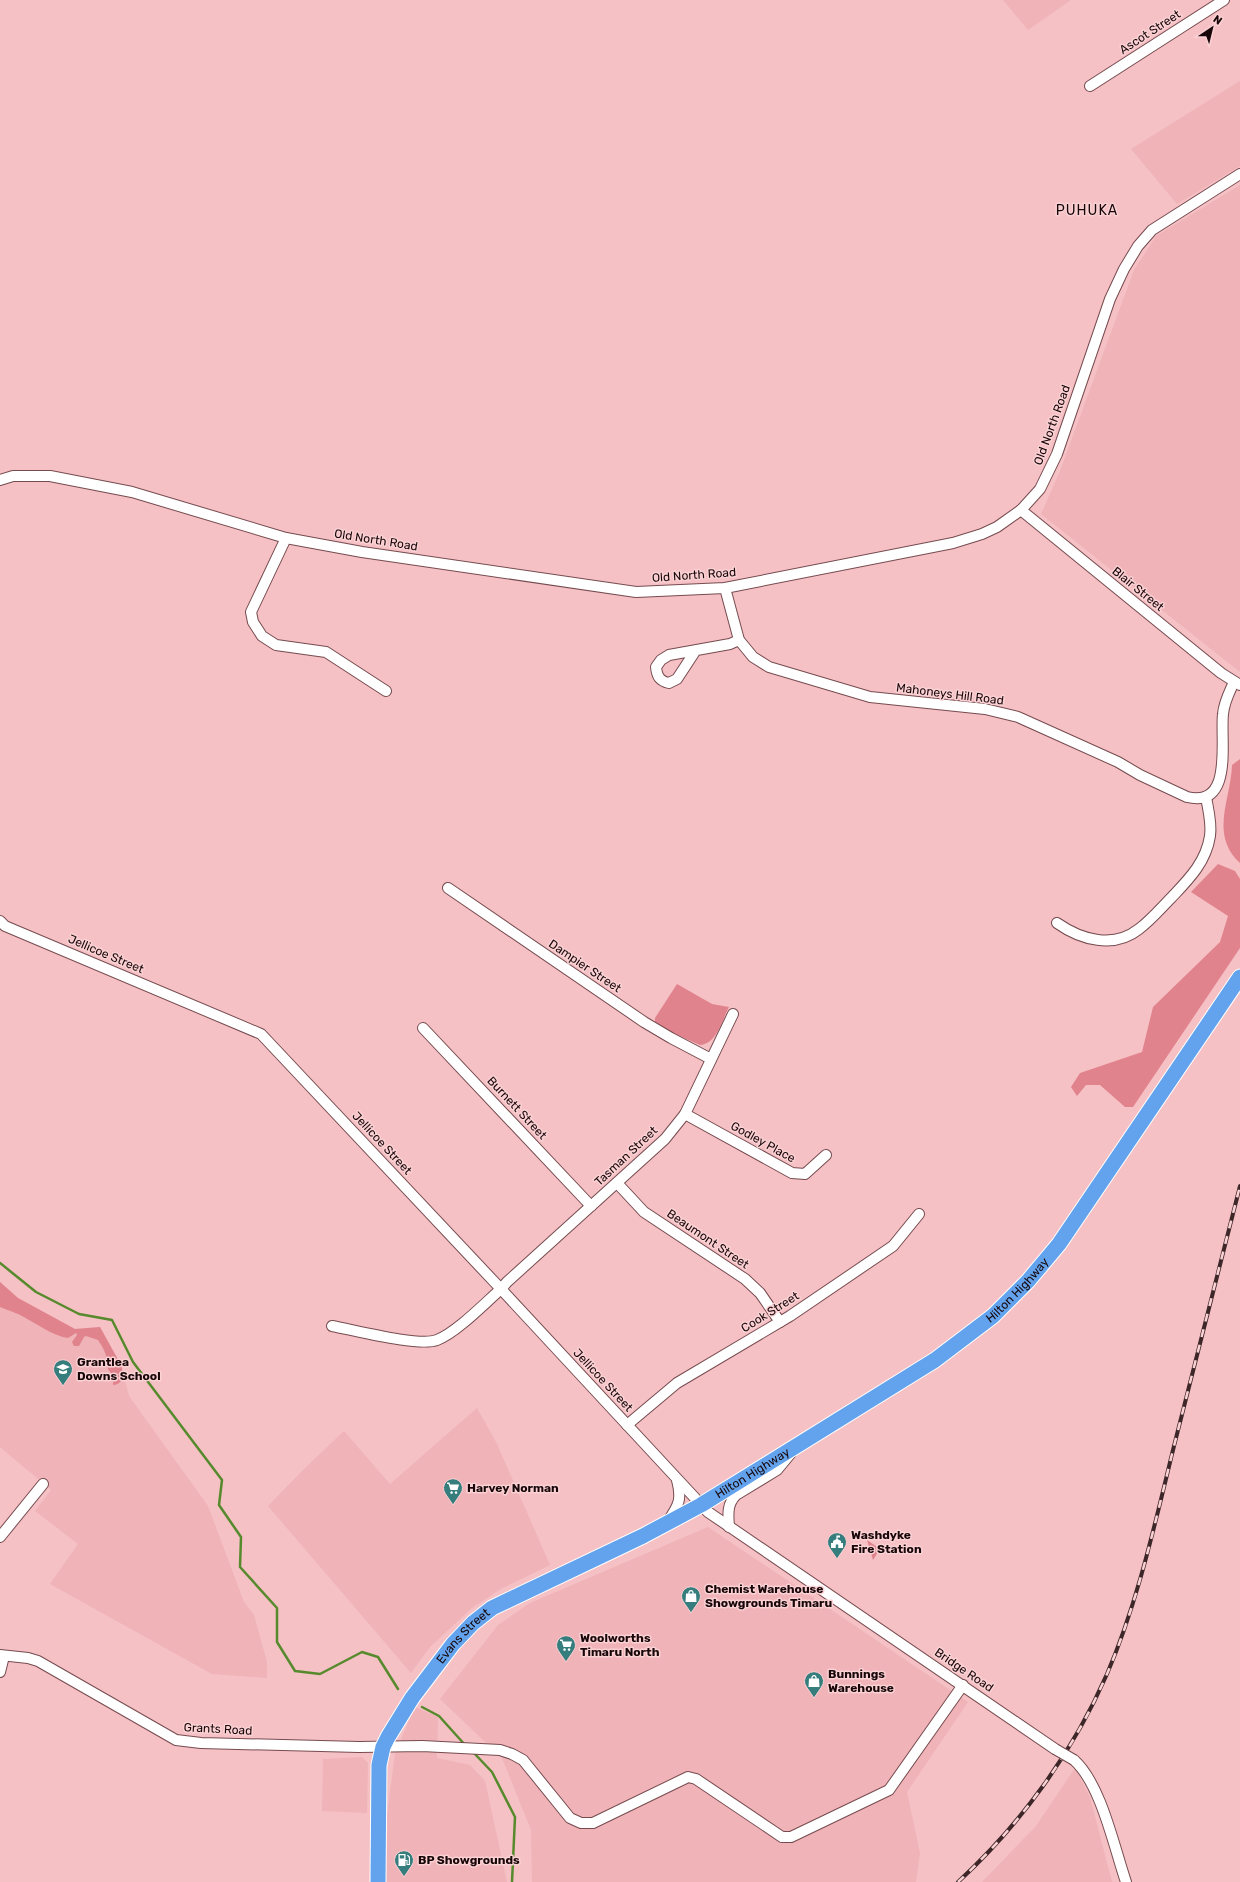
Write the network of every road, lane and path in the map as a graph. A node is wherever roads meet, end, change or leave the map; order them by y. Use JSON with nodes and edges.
{"nodes":[{"id":1,"x":1224,"y":0,"type":"edge"},
{"id":2,"x":1090,"y":86,"type":"dead end"},
{"id":3,"x":1240,"y":174,"type":"edge"},
{"id":4,"x":0,"y":480,"type":"edge"},
{"id":5,"x":1021,"y":510,"type":"junction"},
{"id":6,"x":286,"y":538,"type":"junction"},
{"id":7,"x":725,"y":588,"type":"junction"},
{"id":8,"x":739,"y":640,"type":"junction"},
{"id":9,"x":696,"y":650,"type":"dead end"},
{"id":10,"x":1237,"y":684,"type":"edge"},
{"id":11,"x":386,"y":691,"type":"dead end"},
{"id":12,"x":1206,"y":797,"type":"junction"},
{"id":13,"x":448,"y":888,"type":"dead end"},
{"id":14,"x":0,"y":921,"type":"edge"},
{"id":15,"x":1057,"y":924,"type":"dead end"},
{"id":16,"x":1240,"y":977,"type":"edge"},
{"id":17,"x":733,"y":1014,"type":"dead end"},
{"id":18,"x":423,"y":1028,"type":"dead end"},
{"id":19,"x":712,"y":1059,"type":"junction"},
{"id":20,"x":685,"y":1114,"type":"junction"},
{"id":21,"x":826,"y":1155,"type":"dead end"},
{"id":22,"x":617,"y":1183,"type":"junction"},
{"id":23,"x":591,"y":1206,"type":"junction"},
{"id":24,"x":919,"y":1214,"type":"dead end"},
{"id":25,"x":501,"y":1289,"type":"junction"},
{"id":26,"x":780,"y":1322,"type":"junction"},
{"id":27,"x":332,"y":1326,"type":"dead end"},
{"id":28,"x":628,"y":1425,"type":"junction"},
{"id":29,"x":797,"y":1446,"type":"junction"},
{"id":30,"x":677,"y":1479,"type":"junction"},
{"id":31,"x":43,"y":1484,"type":"dead end"},
{"id":32,"x":701,"y":1505,"type":"junction"},
{"id":33,"x":666,"y":1524,"type":"junction"},
{"id":34,"x":729,"y":1527,"type":"junction"},
{"id":35,"x":0,"y":1537,"type":"edge"},
{"id":36,"x":2,"y":1656,"type":"edge"},
{"id":37,"x":0,"y":1672,"type":"edge"},
{"id":38,"x":963,"y":1685,"type":"junction"},
{"id":39,"x":383,"y":1747,"type":"junction"},
{"id":40,"x":378,"y":1882,"type":"edge"},
{"id":41,"x":1126,"y":1882,"type":"edge"}],
"edges":[{"from":1,"to":2,"type":"street","name":"Ascot Street"},
{"from":3,"to":5,"type":"street","name":"Old North Road"},
{"from":4,"to":6,"type":"street","name":"Old North Road"},
{"from":5,"to":7,"type":"street","name":"Old North Road"},
{"from":5,"to":10,"type":"street","name":"Blair Street"},
{"from":6,"to":7,"type":"street","name":"Old North Road"},
{"from":6,"to":11,"type":"street"},
{"from":7,"to":8,"type":"street","name":"Mahoneys Hill Road"},
{"from":8,"to":9,"type":"street"},
{"from":8,"to":12,"type":"street","name":"Mahoneys Hill Road"},
{"from":10,"to":12,"type":"street"},
{"from":12,"to":15,"type":"street"},
{"from":13,"to":19,"type":"street","name":"Dampier Street"},
{"from":14,"to":25,"type":"street","name":"Jellicoe Street"},
{"from":16,"to":29,"type":"highway","name":"Hilton Highway"},
{"from":17,"to":19,"type":"street","name":"Tasman Street"},
{"from":18,"to":23,"type":"street","name":"Burnett Street"},
{"from":19,"to":20,"type":"street","name":"Tasman Street"},
{"from":20,"to":21,"type":"street","name":"Godley Place"},
{"from":20,"to":22,"type":"street","name":"Tasman Street"},
{"from":22,"to":23,"type":"street","name":"Tasman Street"},
{"from":22,"to":26,"type":"street","name":"Beaumont Street"},
{"from":23,"to":25,"type":"street","name":"Tasman Street"},
{"from":24,"to":26,"type":"street","name":"Cook Street"},
{"from":25,"to":27,"type":"street","name":"Tasman Street"},
{"from":25,"to":28,"type":"street","name":"Jellicoe Street"},
{"from":26,"to":28,"type":"street","name":"Cook Street"},
{"from":28,"to":30,"type":"street","name":"Jellicoe Street"},
{"from":29,"to":32,"type":"highway","name":"Hilton Highway"},
{"from":29,"to":34,"type":"street"},
{"from":30,"to":32,"type":"street","name":"Jellicoe Street"},
{"from":30,"to":33,"type":"street"},
{"from":31,"to":35,"type":"street"},
{"from":32,"to":33,"type":"highway","name":"Evans Street"},
{"from":32,"to":34,"type":"street","name":"Bridge Road"},
{"from":33,"to":39,"type":"highway","name":"Evans Street"},
{"from":34,"to":38,"type":"street","name":"Bridge Road"},
{"from":36,"to":37,"type":"street"},
{"from":36,"to":39,"type":"street","name":"Grants Road"},
{"from":38,"to":39,"type":"street","name":"Grants Road"},
{"from":38,"to":41,"type":"street","name":"Bridge Road","bridge":true},
{"from":39,"to":40,"type":"highway","name":"Evans Street"}]}
